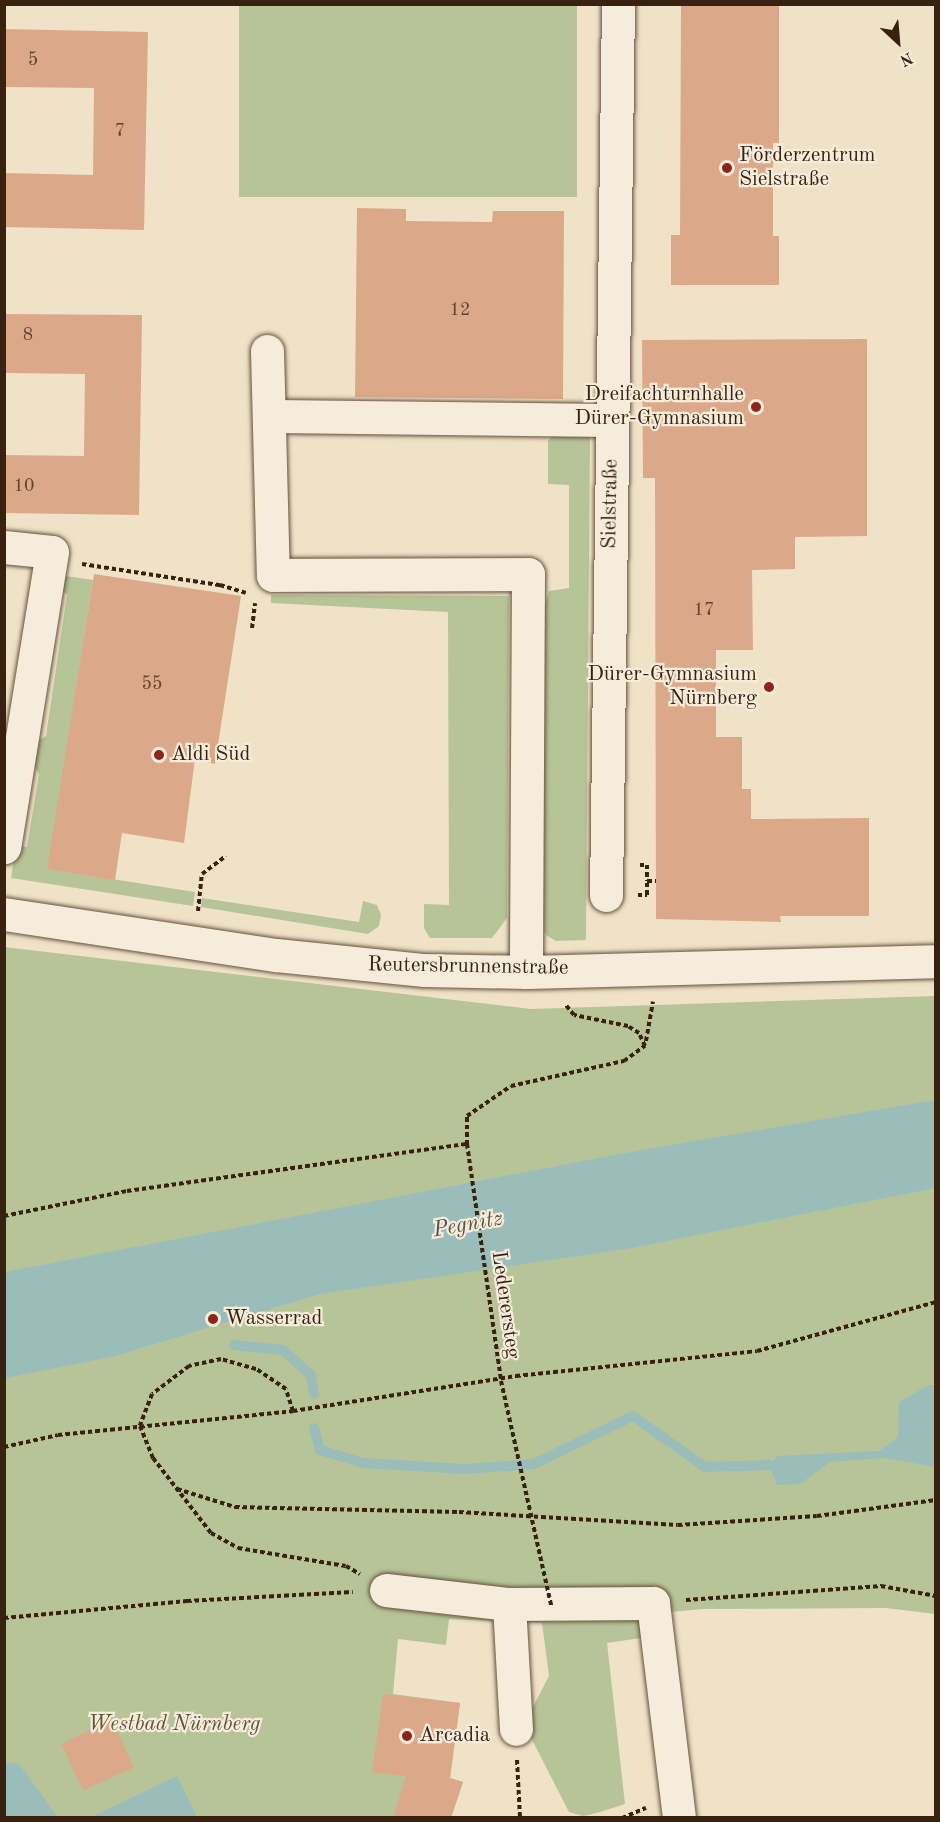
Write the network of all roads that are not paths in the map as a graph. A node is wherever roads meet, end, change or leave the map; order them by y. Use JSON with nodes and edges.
{"nodes":[{"id":1,"x":618,"y":4,"type":"edge"},
{"id":2,"x":267,"y":351,"type":"dead end"},
{"id":3,"x":271,"y":416,"type":"junction"},
{"id":4,"x":612,"y":420,"type":"junction"},
{"id":5,"x":4,"y":547,"type":"edge"},
{"id":6,"x":4,"y":847,"type":"edge"},
{"id":7,"x":606,"y":895,"type":"dead end"},
{"id":8,"x":4,"y":914,"type":"edge"},
{"id":9,"x":936,"y":961,"type":"edge"},
{"id":10,"x":526,"y":972,"type":"junction"},
{"id":11,"x":386,"y":1590,"type":"road end"},
{"id":12,"x":509,"y":1604,"type":"junction"},
{"id":13,"x":516,"y":1730,"type":"road end"},
{"id":14,"x":679,"y":1818,"type":"edge"}],
"edges":[{"from":1,"to":4,"type":"street","name":"Sielstraße"},
{"from":2,"to":3,"type":"street"},
{"from":3,"to":4,"type":"street"},
{"from":3,"to":10,"type":"street"},
{"from":4,"to":7,"type":"street","name":"Sielstraße"},
{"from":5,"to":6,"type":"street"},
{"from":8,"to":10,"type":"street","name":"Reutersbrunnenstraße"},
{"from":9,"to":10,"type":"street","name":"Reutersbrunnenstraße"},
{"from":11,"to":12,"type":"street"},
{"from":12,"to":13,"type":"street"},
{"from":12,"to":14,"type":"street"}]}
